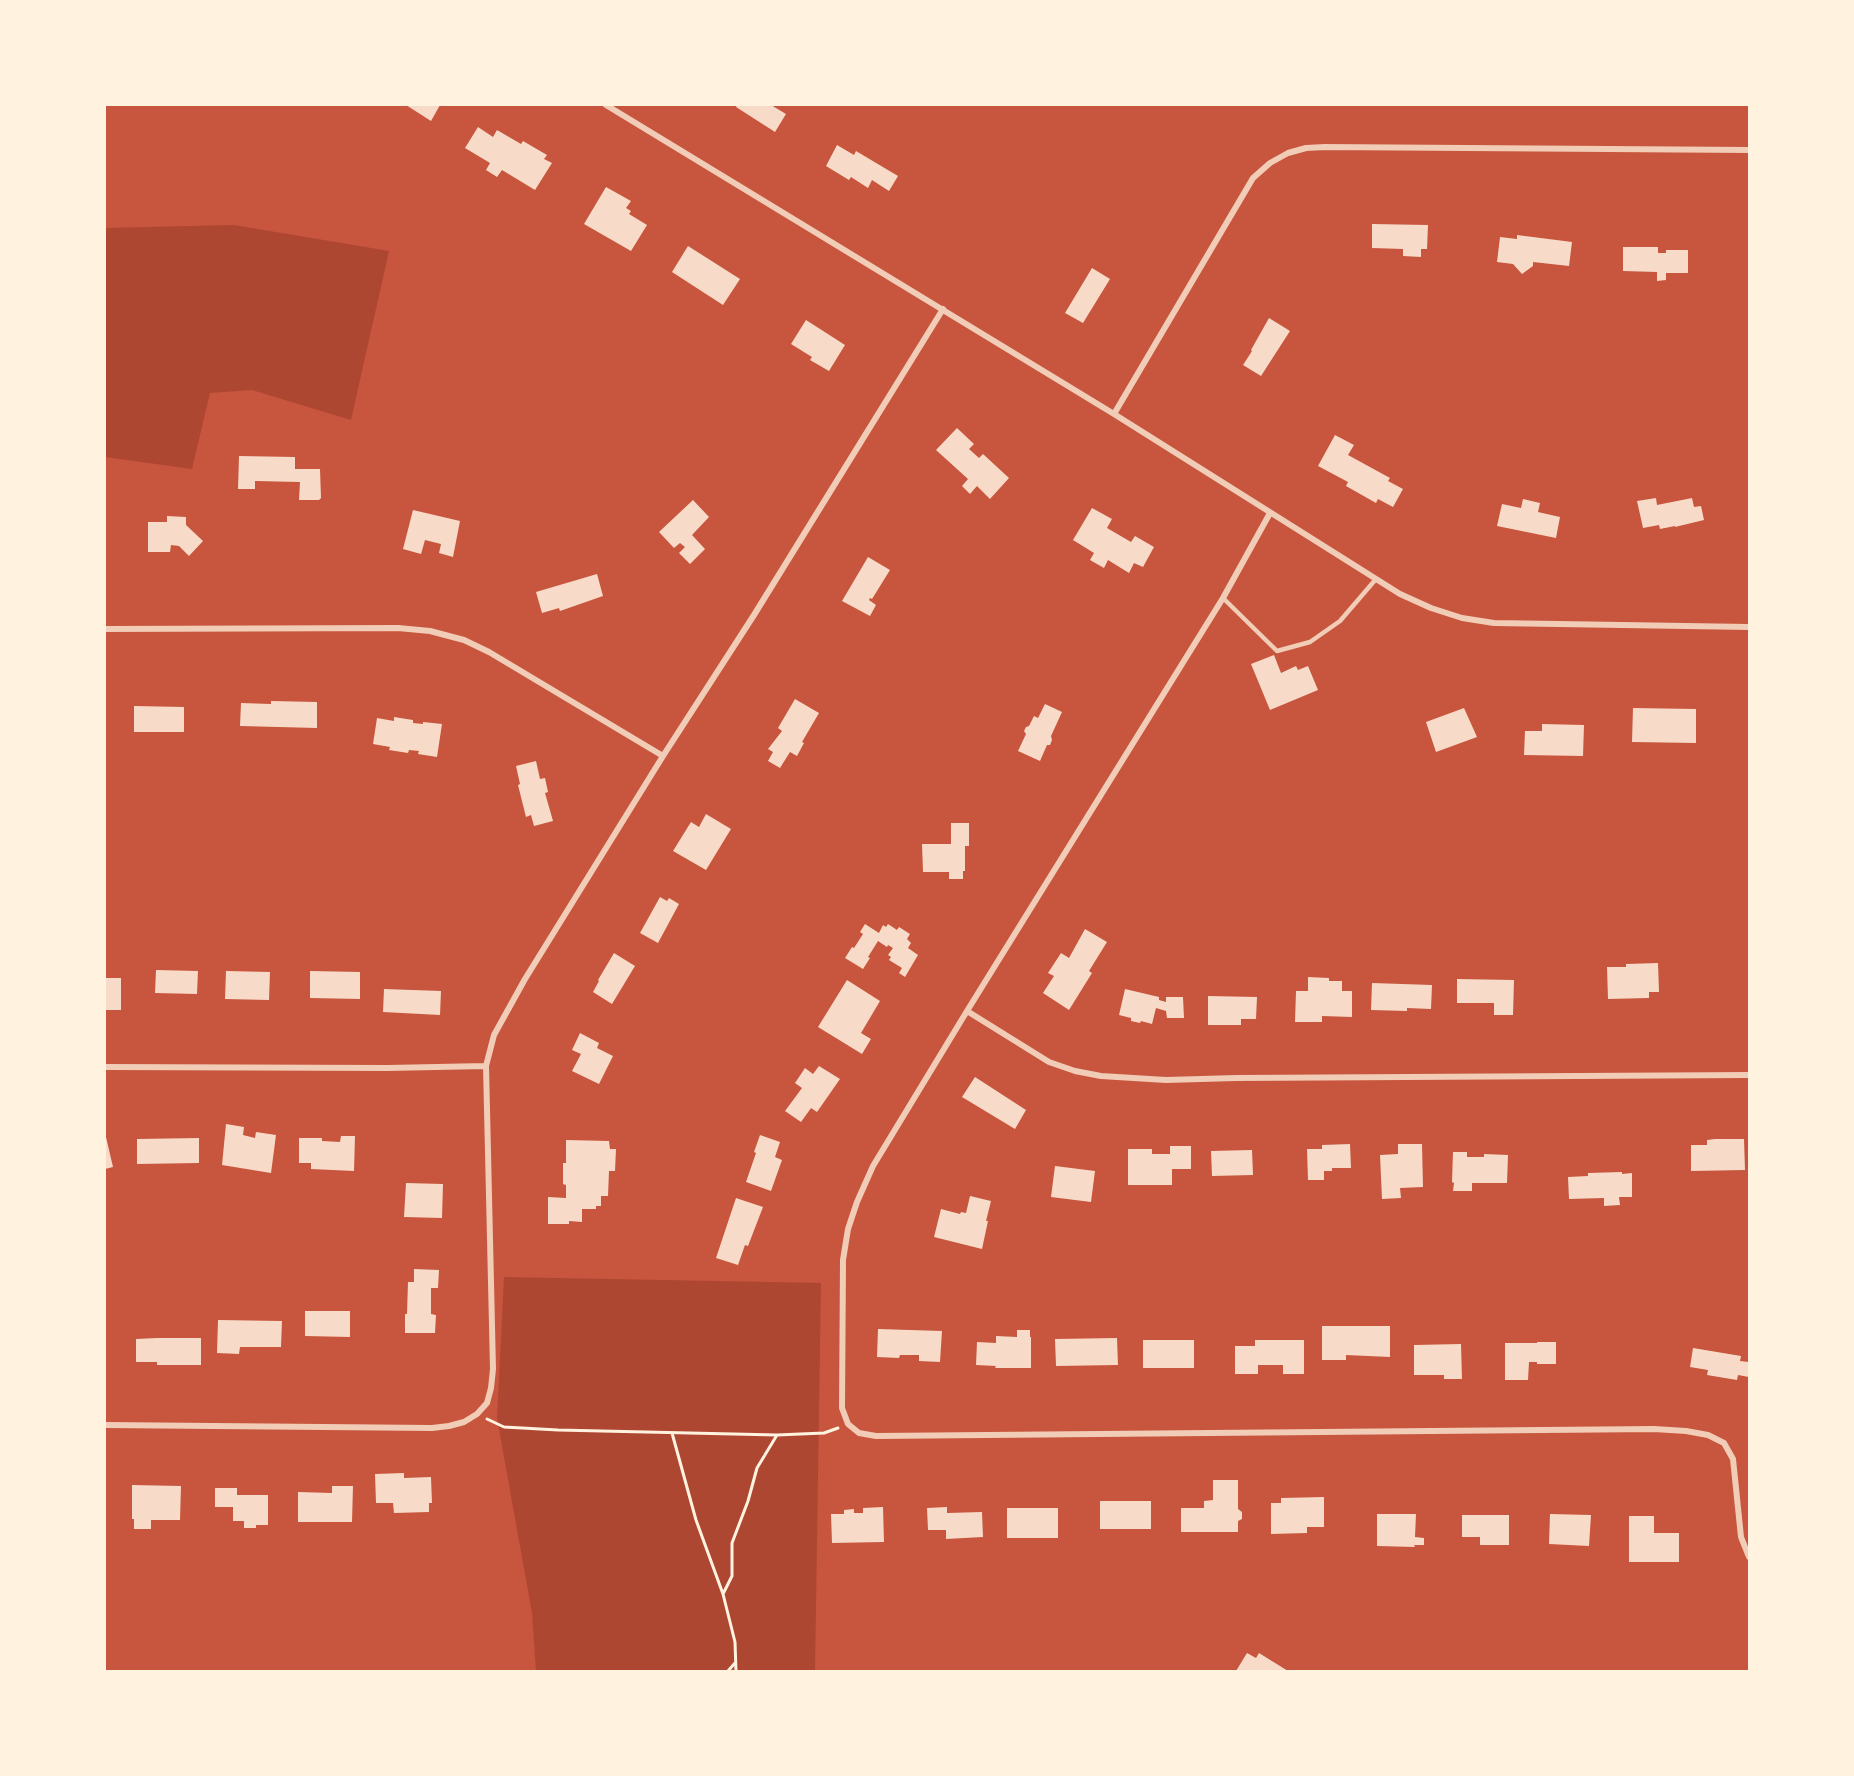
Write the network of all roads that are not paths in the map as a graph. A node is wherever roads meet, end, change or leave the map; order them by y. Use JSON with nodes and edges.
{"nodes":[{"id":1,"x":606,"y":105,"type":"edge"},
{"id":2,"x":1749,"y":150,"type":"edge"},
{"id":3,"x":943,"y":309,"type":"junction"},
{"id":4,"x":1114,"y":414,"type":"junction"},
{"id":5,"x":1270,"y":513,"type":"junction"},
{"id":6,"x":1376,"y":579,"type":"junction"},
{"id":7,"x":1223,"y":598,"type":"junction"},
{"id":8,"x":1749,"y":627,"type":"edge"},
{"id":9,"x":105,"y":629,"type":"edge"},
{"id":10,"x":663,"y":756,"type":"junction"},
{"id":11,"x":967,"y":1011,"type":"junction"},
{"id":12,"x":486,"y":1066,"type":"junction"},
{"id":13,"x":105,"y":1067,"type":"edge"},
{"id":14,"x":1749,"y":1075,"type":"edge"},
{"id":15,"x":105,"y":1425,"type":"edge"},
{"id":16,"x":1749,"y":1557,"type":"edge"}],
"edges":[{"from":1,"to":3,"type":"street"},
{"from":2,"to":4,"type":"street"},
{"from":3,"to":4,"type":"street"},
{"from":3,"to":10,"type":"street"},
{"from":4,"to":5,"type":"street"},
{"from":5,"to":6,"type":"street"},
{"from":5,"to":7,"type":"street"},
{"from":6,"to":7,"type":"lane"},
{"from":6,"to":8,"type":"street"},
{"from":7,"to":11,"type":"street"},
{"from":9,"to":10,"type":"street"},
{"from":10,"to":12,"type":"street"},
{"from":11,"to":14,"type":"street"},
{"from":11,"to":16,"type":"street"},
{"from":12,"to":13,"type":"street"},
{"from":12,"to":15,"type":"street"}]}
